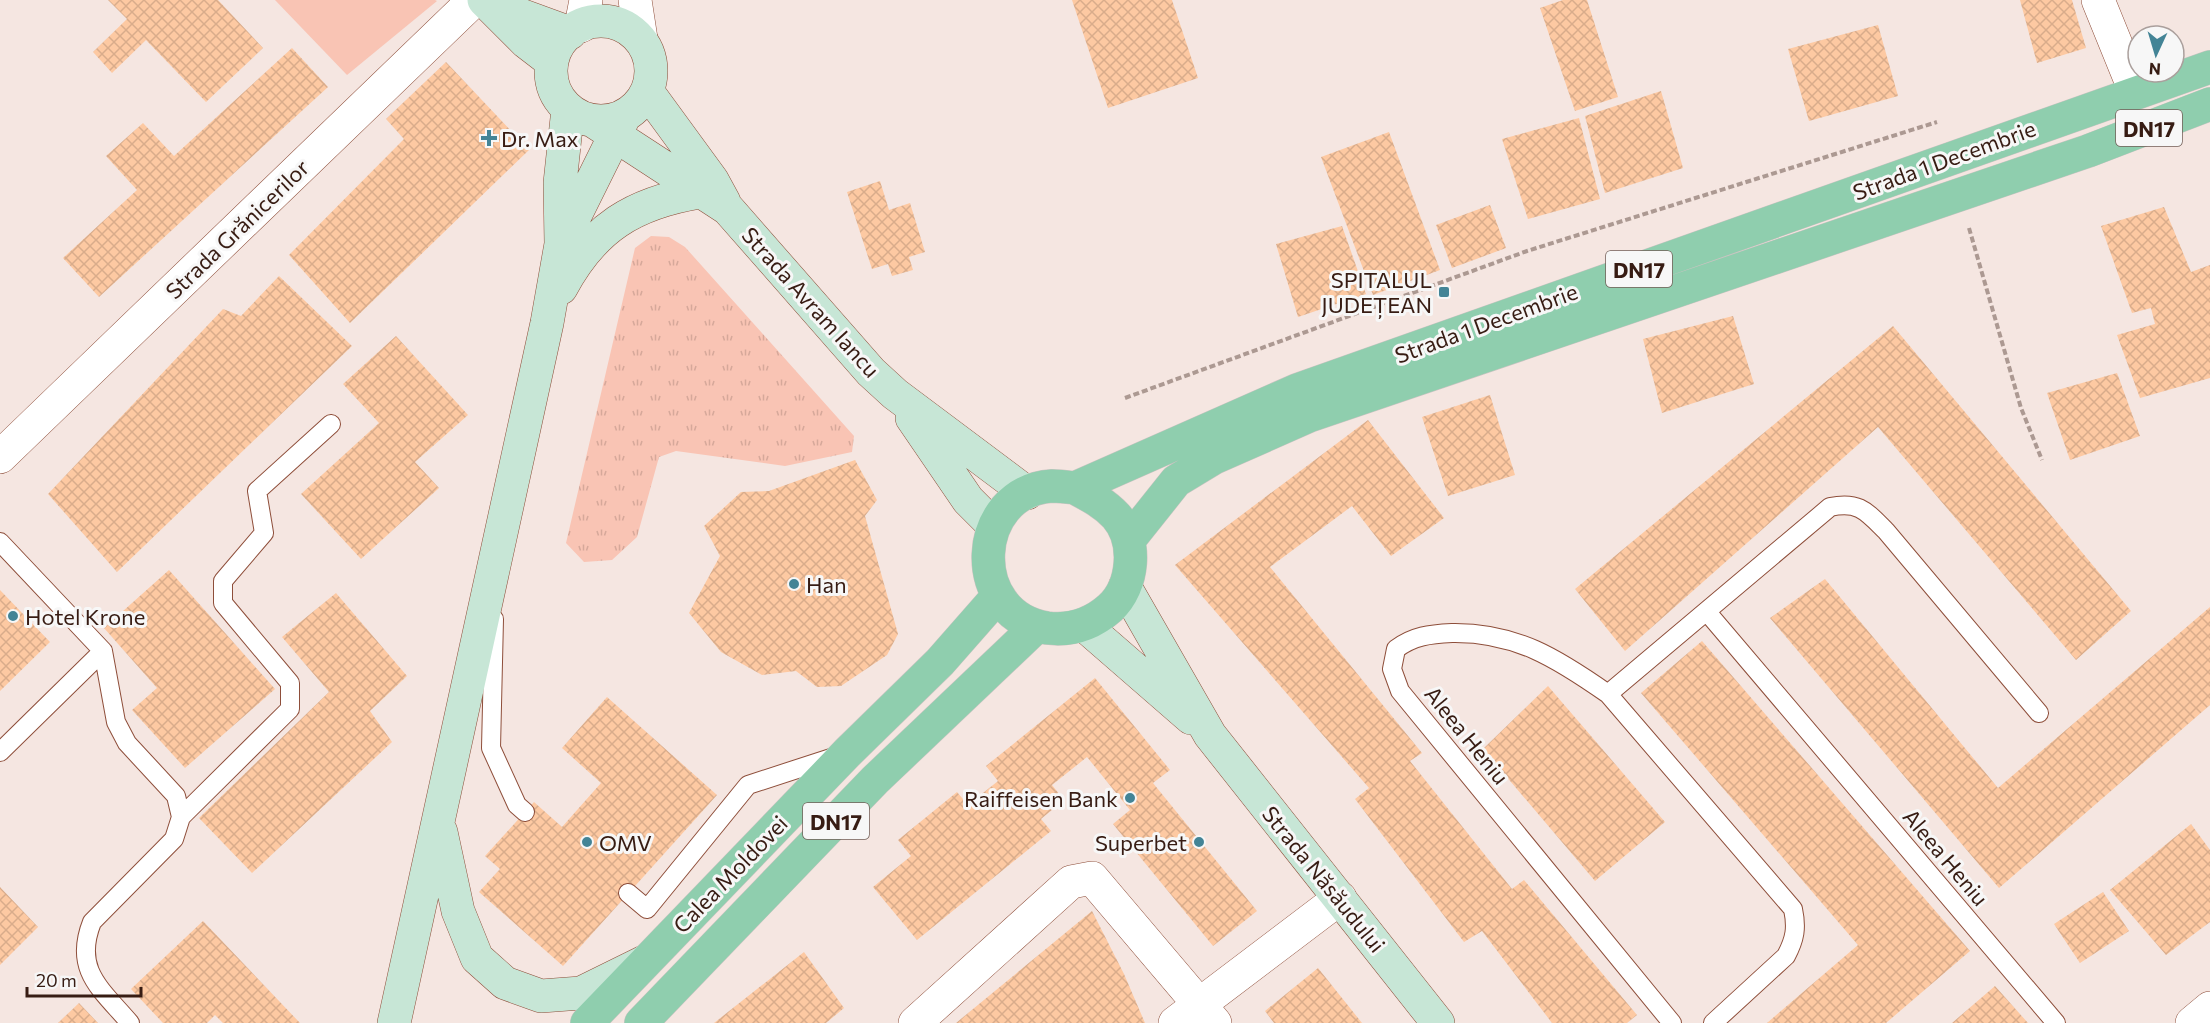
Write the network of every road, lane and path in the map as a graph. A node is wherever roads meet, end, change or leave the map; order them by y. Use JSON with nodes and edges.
{"nodes":[{"id":1,"x":635,"y":0,"type":"edge"},
{"id":2,"x":2098,"y":0,"type":"edge"},
{"id":3,"x":482,"y":1,"type":"edge"},
{"id":4,"x":579,"y":20,"type":"edge"},
{"id":5,"x":641,"y":39,"type":"junction"},
{"id":6,"x":552,"y":62,"type":"junction"},
{"id":7,"x":2210,"y":67,"type":"edge"},
{"id":8,"x":2135,"y":91,"type":"junction"},
{"id":9,"x":2210,"y":104,"type":"edge"},
{"id":10,"x":610,"y":114,"type":"junction"},
{"id":11,"x":1942,"y":121,"type":"dead end"},
{"id":12,"x":700,"y":192,"type":"junction"},
{"id":13,"x":728,"y":209,"type":"junction"},
{"id":14,"x":1968,"y":222,"type":"dead end"},
{"id":15,"x":561,"y":244,"type":"junction"},
{"id":16,"x":547,"y":323,"type":"junction"},
{"id":17,"x":895,"y":394,"type":"junction"},
{"id":18,"x":1125,"y":398,"type":"dead end"},
{"id":19,"x":331,"y":424,"type":"dead end"},
{"id":20,"x":0,"y":458,"type":"edge"},
{"id":21,"x":2042,"y":460,"type":"dead end"},
{"id":22,"x":1075,"y":488,"type":"junction"},
{"id":23,"x":1027,"y":493,"type":"junction"},
{"id":24,"x":994,"y":526,"type":"junction"},
{"id":25,"x":1129,"y":540,"type":"junction"},
{"id":26,"x":0,"y":542,"type":"edge"},
{"id":27,"x":496,"y":566,"type":"junction"},
{"id":28,"x":1125,"y":587,"type":"junction"},
{"id":29,"x":998,"y":596,"type":"junction"},
{"id":30,"x":1707,"y":612,"type":"junction"},
{"id":31,"x":1084,"y":625,"type":"junction"},
{"id":32,"x":1037,"y":626,"type":"junction"},
{"id":33,"x":103,"y":651,"type":"junction"},
{"id":34,"x":1608,"y":694,"type":"junction"},
{"id":35,"x":2040,"y":713,"type":"dead end"},
{"id":36,"x":1210,"y":735,"type":"junction"},
{"id":37,"x":0,"y":752,"type":"edge"},
{"id":38,"x":847,"y":753,"type":"junction"},
{"id":39,"x":525,"y":812,"type":"dead end"},
{"id":40,"x":181,"y":817,"type":"junction"},
{"id":41,"x":439,"y":823,"type":"junction"},
{"id":42,"x":628,"y":893,"type":"dead end"},
{"id":43,"x":1340,"y":898,"type":"junction"},
{"id":44,"x":646,"y":962,"type":"junction"},
{"id":45,"x":2210,"y":1008,"type":"edge"},
{"id":46,"x":1196,"y":1016,"type":"edge"},
{"id":47,"x":130,"y":1023,"type":"edge"},
{"id":48,"x":394,"y":1023,"type":"edge"},
{"id":49,"x":587,"y":1023,"type":"edge"},
{"id":50,"x":641,"y":1023,"type":"edge"},
{"id":51,"x":915,"y":1023,"type":"edge"},
{"id":52,"x":1438,"y":1023,"type":"edge"},
{"id":53,"x":1672,"y":1023,"type":"edge"},
{"id":54,"x":1713,"y":1023,"type":"edge"},
{"id":55,"x":2056,"y":1023,"type":"edge"},
{"id":56,"x":2192,"y":1023,"type":"edge"}],
"edges":[{"from":1,"to":5,"type":"street"},
{"from":2,"to":8,"type":"street"},
{"from":3,"to":4,"type":"main road"},
{"from":3,"to":6,"type":"main road"},
{"from":3,"to":20,"type":"street","name":"Strada Grănicerilor"},
{"from":4,"to":5,"type":"main road"},
{"from":4,"to":6,"type":"main road"},
{"from":5,"to":10,"type":"main road"},
{"from":6,"to":10,"type":"main road"},
{"from":7,"to":8,"type":"main road","name":"Strada 1 Decembrie","number":"DN17"},
{"from":8,"to":22,"type":"main road","name":"Strada 1 Decembrie","number":"DN17"},
{"from":9,"to":25,"type":"main road","name":"Strada 1 Decembrie","number":"DN17"},
{"from":10,"to":12,"type":"main road","name":"Strada Avram Iancu"},
{"from":10,"to":13,"type":"main road","name":"Strada Avram Iancu"},
{"from":10,"to":15,"type":"main road"},
{"from":10,"to":15,"type":"main road"},
{"from":11,"to":18,"type":"path"},
{"from":12,"to":13,"type":"main road","name":"Strada Avram Iancu"},
{"from":12,"to":16,"type":"main road"},
{"from":13,"to":17,"type":"main road","name":"Strada Avram Iancu"},
{"from":14,"to":21,"type":"path"},
{"from":15,"to":16,"type":"main road"},
{"from":16,"to":27,"type":"main road"},
{"from":17,"to":23,"type":"main road","name":"Strada Avram Iancu"},
{"from":17,"to":24,"type":"main road","name":"Strada Avram Iancu"},
{"from":19,"to":40,"type":"lane"},
{"from":22,"to":23,"type":"main road","number":"DN17"},
{"from":22,"to":25,"type":"main road","number":"DN17"},
{"from":23,"to":24,"type":"main road","number":"DN17"},
{"from":24,"to":29,"type":"main road","number":"DN17"},
{"from":25,"to":28,"type":"main road","number":"DN17"},
{"from":26,"to":33,"type":"lane"},
{"from":27,"to":39,"type":"lane"},
{"from":27,"to":41,"type":"main road"},
{"from":28,"to":31,"type":"main road","number":"DN17"},
{"from":28,"to":36,"type":"main road","name":"Strada Năsăudului"},
{"from":29,"to":32,"type":"main road","number":"DN17"},
{"from":29,"to":38,"type":"main road","name":"Calea Moldovei","number":"DN17"},
{"from":30,"to":34,"type":"lane"},
{"from":30,"to":35,"type":"lane"},
{"from":30,"to":55,"type":"lane","name":"Aleea Heniu"},
{"from":31,"to":32,"type":"main road","number":"DN17"},
{"from":31,"to":36,"type":"main road","name":"Strada Năsăudului"},
{"from":32,"to":50,"type":"main road","name":"Calea Moldovei","number":"DN17"},
{"from":33,"to":37,"type":"lane"},
{"from":33,"to":40,"type":"lane"},
{"from":34,"to":53,"type":"lane","name":"Aleea Heniu"},
{"from":34,"to":54,"type":"lane","name":"Aleea Heniu"},
{"from":36,"to":43,"type":"main road","name":"Strada Năsăudului"},
{"from":38,"to":42,"type":"lane"},
{"from":38,"to":44,"type":"main road","name":"Calea Moldovei","number":"DN17"},
{"from":40,"to":47,"type":"lane"},
{"from":41,"to":44,"type":"main road"},
{"from":41,"to":48,"type":"main road"},
{"from":43,"to":46,"type":"street"},
{"from":43,"to":52,"type":"main road","name":"Strada Năsăudului"},
{"from":44,"to":49,"type":"main road","name":"Calea Moldovei","number":"DN17"},
{"from":45,"to":56,"type":"street"},
{"from":46,"to":51,"type":"street"}]}
